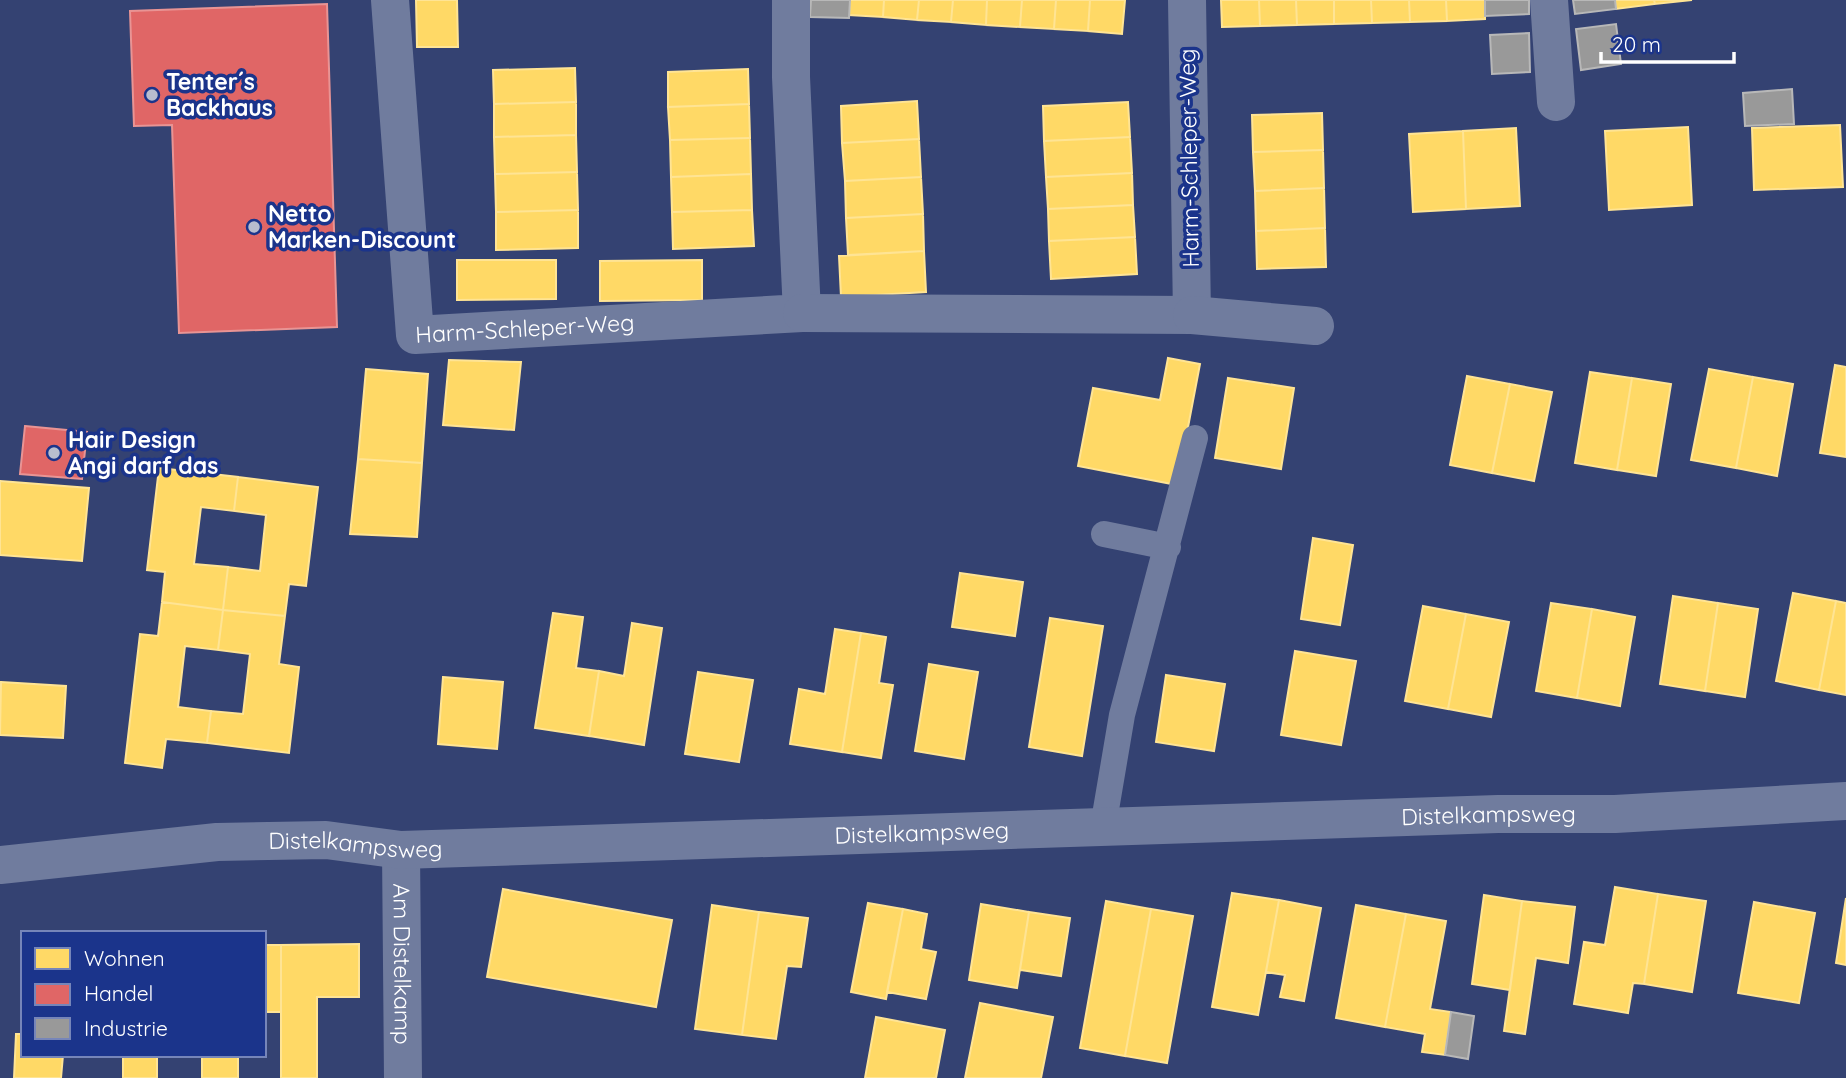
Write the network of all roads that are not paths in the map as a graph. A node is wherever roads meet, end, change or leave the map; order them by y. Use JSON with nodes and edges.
{"nodes":[{"id":1,"x":390,"y":0,"type":"edge"},
{"id":2,"x":791,"y":0,"type":"edge"},
{"id":3,"x":1187,"y":0,"type":"edge"},
{"id":4,"x":1549,"y":0,"type":"edge"},
{"id":5,"x":1556,"y":102,"type":"dead end"},
{"id":6,"x":802,"y":313,"type":"junction"},
{"id":7,"x":1192,"y":315,"type":"junction"},
{"id":8,"x":1315,"y":326,"type":"dead end"},
{"id":9,"x":1195,"y":439,"type":"dead end"},
{"id":10,"x":1104,"y":534,"type":"dead end"},
{"id":11,"x":1168,"y":547,"type":"junction"},
{"id":12,"x":1846,"y":801,"type":"edge"},
{"id":13,"x":1102,"y":827,"type":"junction"},
{"id":14,"x":401,"y":850,"type":"junction"},
{"id":15,"x":0,"y":865,"type":"edge"},
{"id":16,"x":403,"y":1078,"type":"edge"}],
"edges":[{"from":1,"to":6,"type":"street","name":"Harm-Schleper-Weg"},
{"from":2,"to":6,"type":"street"},
{"from":3,"to":7,"type":"street","name":"Harm-Schleper-Weg"},
{"from":4,"to":5,"type":"street"},
{"from":6,"to":7,"type":"street","name":"Harm-Schleper-Weg"},
{"from":7,"to":8,"type":"street","name":"Harm-Schleper-Weg"},
{"from":9,"to":11,"type":"lane"},
{"from":10,"to":11,"type":"lane"},
{"from":11,"to":13,"type":"lane"},
{"from":12,"to":13,"type":"street","name":"Distelkampsweg"},
{"from":13,"to":14,"type":"street","name":"Distelkampsweg"},
{"from":14,"to":15,"type":"street","name":"Distelkampsweg"},
{"from":14,"to":16,"type":"street","name":"Am Distelkamp"}]}
